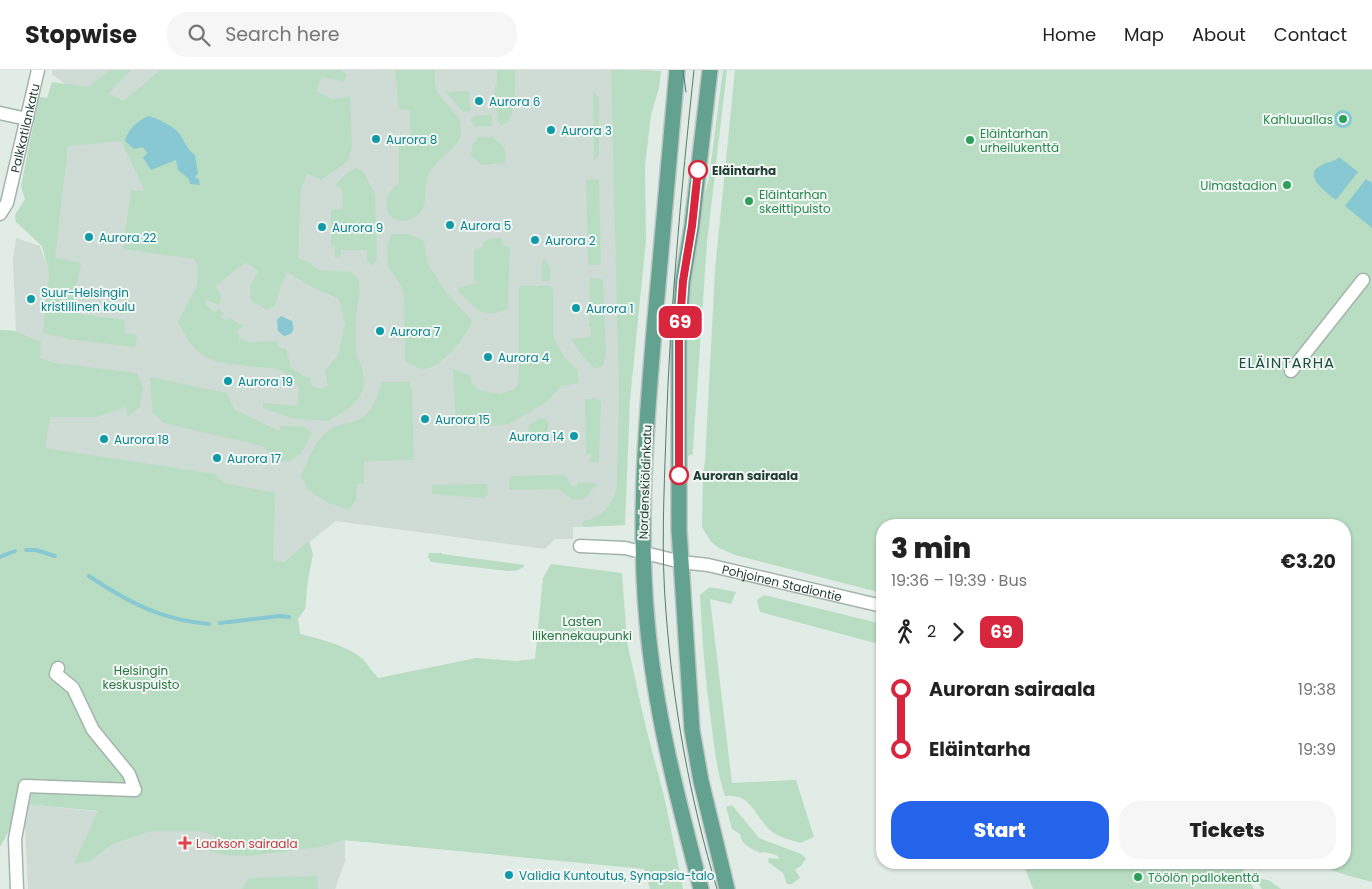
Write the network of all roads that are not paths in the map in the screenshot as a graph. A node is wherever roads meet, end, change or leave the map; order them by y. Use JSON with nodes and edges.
{"nodes":[{"id":1,"x":38,"y":70,"type":"edge"},
{"id":2,"x":678,"y":70,"type":"edge"},
{"id":3,"x":710,"y":70,"type":"edge"},
{"id":4,"x":0,"y":113,"type":"edge"},
{"id":5,"x":26,"y":119,"type":"junction"},
{"id":6,"x":0,"y":214,"type":"edge"},
{"id":7,"x":1363,"y":280,"type":"dead end"},
{"id":8,"x":1291,"y":371,"type":"dead end"},
{"id":9,"x":580,"y":546,"type":"dead end"},
{"id":10,"x":644,"y":552,"type":"junction"},
{"id":11,"x":681,"y":562,"type":"junction"},
{"id":12,"x":876,"y":605,"type":"edge"},
{"id":13,"x":58,"y":668,"type":"dead end"},
{"id":14,"x":17,"y":889,"type":"edge"},
{"id":15,"x":701,"y":889,"type":"edge"},
{"id":16,"x":727,"y":889,"type":"edge"}],
"edges":[{"from":1,"to":5,"type":"street","name":"Palkkatilankatu"},
{"from":2,"to":10,"type":"main road","name":"Nordenskiöldinkatu"},
{"from":3,"to":11,"type":"main road"},
{"from":4,"to":5,"type":"street"},
{"from":5,"to":6,"type":"street","name":"Palkkatilankatu"},
{"from":7,"to":8,"type":"street"},
{"from":9,"to":10,"type":"street","name":"Pohjoinen Stadiontie"},
{"from":10,"to":11,"type":"street","name":"Pohjoinen Stadiontie"},
{"from":10,"to":15,"type":"main road","name":"Nordenskiöldinkatu"},
{"from":11,"to":12,"type":"street","name":"Pohjoinen Stadiontie"},
{"from":11,"to":16,"type":"main road"},
{"from":13,"to":14,"type":"street"}]}
